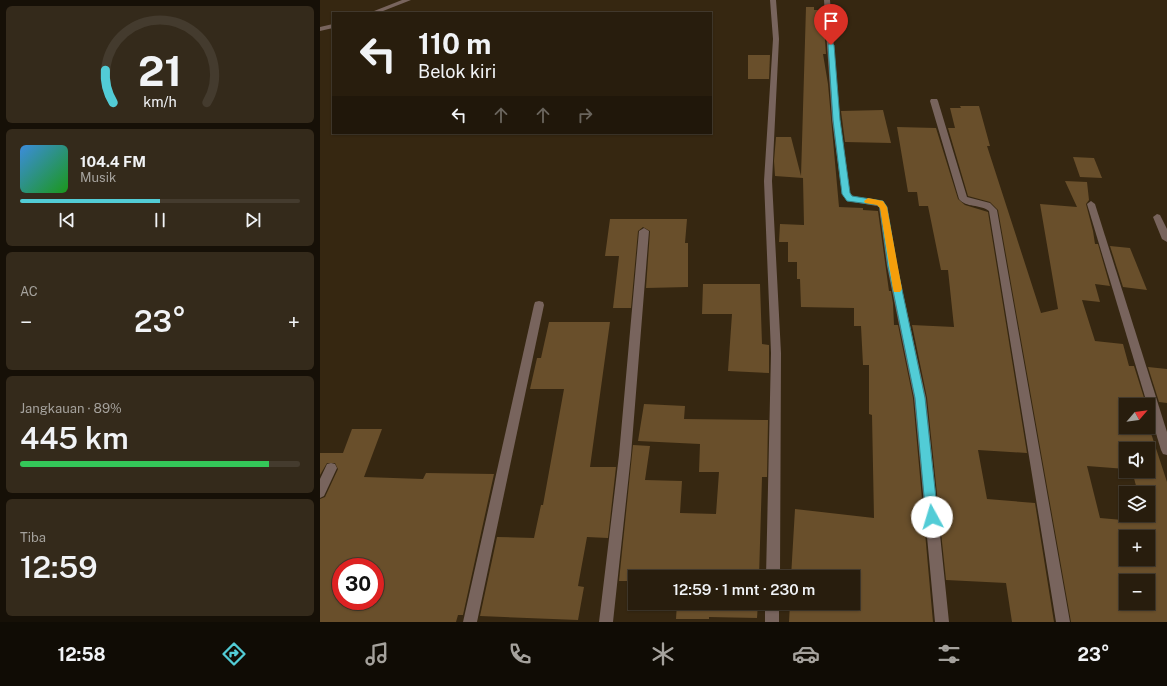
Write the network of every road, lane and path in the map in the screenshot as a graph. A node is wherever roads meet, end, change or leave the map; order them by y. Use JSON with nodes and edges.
{"nodes":[{"id":1,"x":408,"y":0,"type":"edge"},
{"id":2,"x":773,"y":0,"type":"edge"},
{"id":3,"x":828,"y":0,"type":"edge"},
{"id":4,"x":375,"y":12,"type":"edge"},
{"id":5,"x":332,"y":26,"type":"edge"},
{"id":6,"x":320,"y":29,"type":"edge"},
{"id":7,"x":934,"y":101,"type":"dead end"},
{"id":8,"x":1091,"y":204,"type":"dead end"},
{"id":9,"x":1157,"y":217,"type":"dead end"},
{"id":10,"x":644,"y":231,"type":"dead end"},
{"id":11,"x":1167,"y":239,"type":"edge"},
{"id":12,"x":539,"y":305,"type":"dead end"},
{"id":13,"x":1167,"y":450,"type":"edge"},
{"id":14,"x":331,"y":468,"type":"dead end"},
{"id":15,"x":320,"y":492,"type":"edge"},
{"id":16,"x":773,"y":570,"type":"edge"},
{"id":17,"x":772,"y":610,"type":"edge"},
{"id":18,"x":470,"y":622,"type":"edge"},
{"id":19,"x":606,"y":622,"type":"edge"},
{"id":20,"x":772,"y":622,"type":"edge"},
{"id":21,"x":942,"y":622,"type":"edge"},
{"id":22,"x":1063,"y":622,"type":"edge"}],
"edges":[{"from":1,"to":4,"type":"street"},
{"from":2,"to":16,"type":"street"},
{"from":3,"to":21,"type":"street"},
{"from":5,"to":6,"type":"street"},
{"from":7,"to":22,"type":"street"},
{"from":8,"to":13,"type":"street"},
{"from":9,"to":11,"type":"street"},
{"from":10,"to":19,"type":"street"},
{"from":12,"to":18,"type":"street"},
{"from":14,"to":15,"type":"street"},
{"from":17,"to":20,"type":"street"}]}
